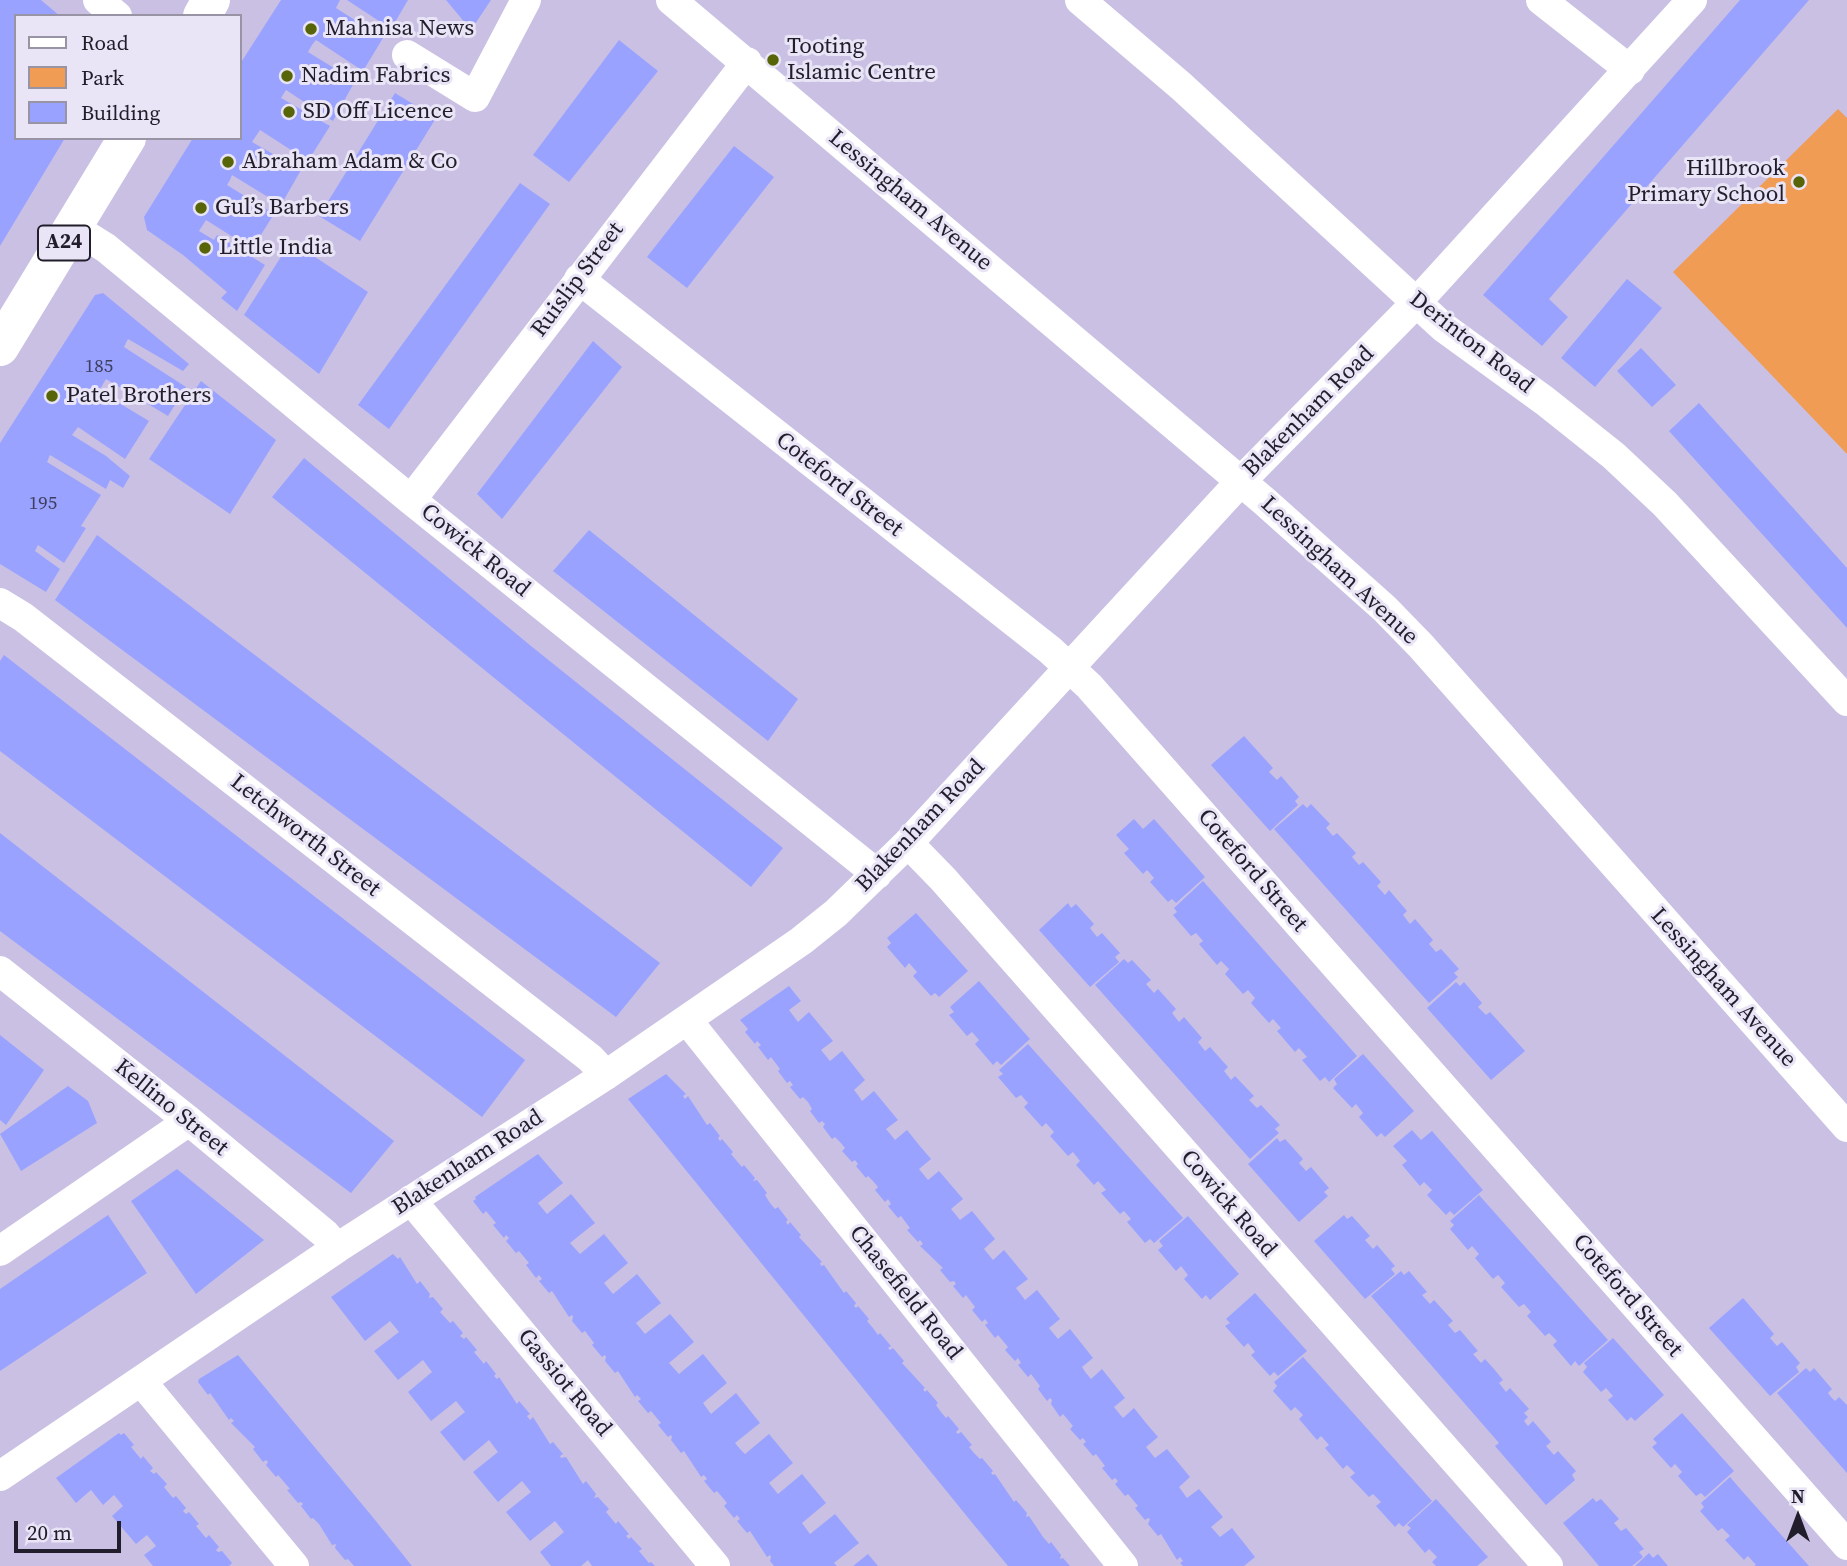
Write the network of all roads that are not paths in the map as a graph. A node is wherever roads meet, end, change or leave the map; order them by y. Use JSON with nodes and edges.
{"nodes":[{"id":1,"x":98,"y":0,"type":"edge"},
{"id":2,"x":526,"y":0,"type":"edge"},
{"id":3,"x":671,"y":0,"type":"edge"},
{"id":4,"x":1080,"y":0,"type":"edge"},
{"id":5,"x":1541,"y":0,"type":"edge"},
{"id":6,"x":1692,"y":0,"type":"edge"},
{"id":7,"x":115,"y":14,"type":"edge"},
{"id":8,"x":407,"y":55,"type":"dead end"},
{"id":9,"x":747,"y":62,"type":"junction"},
{"id":10,"x":1630,"y":69,"type":"junction"},
{"id":11,"x":127,"y":140,"type":"edge"},
{"id":12,"x":74,"y":228,"type":"junction"},
{"id":13,"x":579,"y":279,"type":"junction"},
{"id":14,"x":1415,"y":303,"type":"junction"},
{"id":15,"x":0,"y":347,"type":"edge"},
{"id":16,"x":1241,"y":481,"type":"junction"},
{"id":17,"x":411,"y":500,"type":"junction"},
{"id":18,"x":0,"y":603,"type":"edge"},
{"id":19,"x":1070,"y":668,"type":"junction"},
{"id":20,"x":1847,"y":701,"type":"edge"},
{"id":21,"x":908,"y":844,"type":"junction"},
{"id":22,"x":877,"y":874,"type":"junction"},
{"id":23,"x":0,"y":971,"type":"edge"},
{"id":24,"x":687,"y":1020,"type":"junction"},
{"id":25,"x":606,"y":1075,"type":"junction"},
{"id":26,"x":189,"y":1121,"type":"junction"},
{"id":27,"x":1847,"y":1127,"type":"edge"},
{"id":28,"x":411,"y":1200,"type":"junction"},
{"id":29,"x":337,"y":1248,"type":"junction"},
{"id":30,"x":0,"y":1251,"type":"edge"},
{"id":31,"x":141,"y":1381,"type":"junction"},
{"id":32,"x":0,"y":1476,"type":"edge"},
{"id":33,"x":1847,"y":1545,"type":"edge"},
{"id":34,"x":294,"y":1566,"type":"edge"},
{"id":35,"x":715,"y":1566,"type":"edge"},
{"id":36,"x":1123,"y":1566,"type":"edge"},
{"id":37,"x":1548,"y":1566,"type":"edge"}],
"edges":[{"from":1,"to":7,"type":"street"},
{"from":2,"to":8,"type":"street"},
{"from":3,"to":9,"type":"street","name":"Lessingham Avenue"},
{"from":4,"to":14,"type":"street","name":"Derinton Road"},
{"from":5,"to":10,"type":"street"},
{"from":6,"to":10,"type":"street","name":"Blakenham Road"},
{"from":9,"to":13,"type":"street","name":"Ruislip Street"},
{"from":9,"to":16,"type":"street","name":"Lessingham Avenue"},
{"from":10,"to":14,"type":"street","name":"Blakenham Road"},
{"from":11,"to":12,"type":"highway","number":"A24"},
{"from":12,"to":15,"type":"highway","number":"A24"},
{"from":12,"to":17,"type":"street","name":"Cowick Road"},
{"from":13,"to":17,"type":"street","name":"Ruislip Street"},
{"from":13,"to":19,"type":"street","name":"Coteford Street"},
{"from":14,"to":16,"type":"street","name":"Blakenham Road"},
{"from":14,"to":20,"type":"street","name":"Derinton Road"},
{"from":16,"to":19,"type":"street","name":"Blakenham Road"},
{"from":16,"to":27,"type":"street","name":"Lessingham Avenue"},
{"from":17,"to":22,"type":"street","name":"Cowick Road"},
{"from":18,"to":25,"type":"street","name":"Letchworth Street"},
{"from":19,"to":21,"type":"street","name":"Blakenham Road"},
{"from":19,"to":33,"type":"street","name":"Coteford Street"},
{"from":21,"to":22,"type":"street","name":"Blakenham Road"},
{"from":21,"to":37,"type":"street","name":"Cowick Road"},
{"from":22,"to":24,"type":"street","name":"Blakenham Road"},
{"from":23,"to":26,"type":"street","name":"Kellino Street"},
{"from":24,"to":25,"type":"street","name":"Blakenham Road"},
{"from":24,"to":36,"type":"street","name":"Chasefield Road"},
{"from":25,"to":28,"type":"street","name":"Blakenham Road"},
{"from":26,"to":29,"type":"street","name":"Kellino Street"},
{"from":26,"to":30,"type":"street"},
{"from":28,"to":29,"type":"street","name":"Blakenham Road"},
{"from":28,"to":35,"type":"street","name":"Gassiot Road"},
{"from":29,"to":31,"type":"street","name":"Blakenham Road"},
{"from":31,"to":32,"type":"street","name":"Blakenham Road"},
{"from":31,"to":34,"type":"street"}]}
